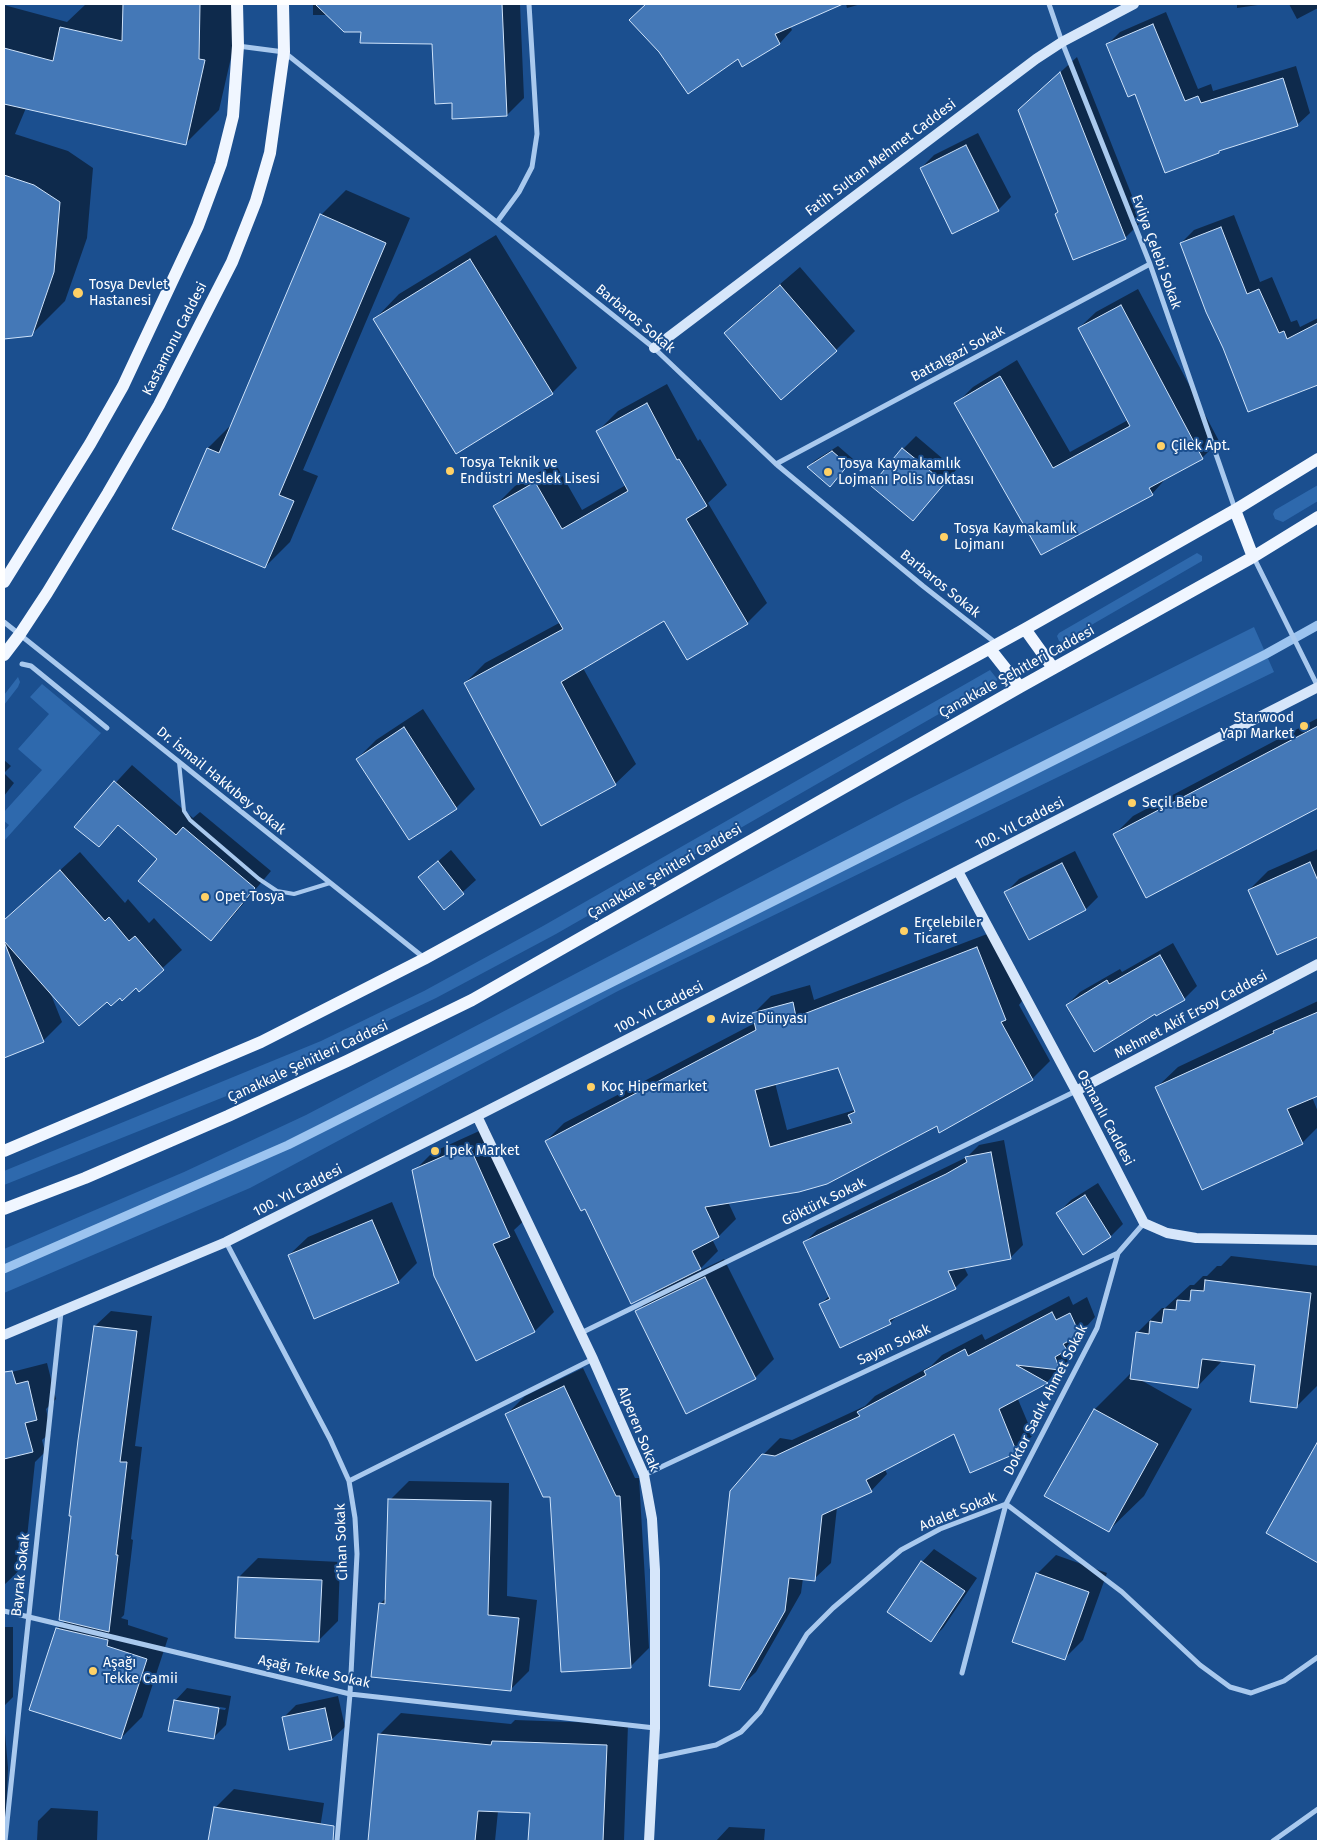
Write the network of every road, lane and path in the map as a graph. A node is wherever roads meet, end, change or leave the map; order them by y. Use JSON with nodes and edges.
{"nodes":[{"id":1,"x":237,"y":4,"type":"edge"},
{"id":2,"x":283,"y":4,"type":"edge"},
{"id":3,"x":529,"y":4,"type":"edge"},
{"id":4,"x":1048,"y":4,"type":"edge"},
{"id":5,"x":1134,"y":4,"type":"edge"},
{"id":6,"x":1062,"y":42,"type":"junction"},
{"id":7,"x":238,"y":46,"type":"junction"},
{"id":8,"x":284,"y":52,"type":"junction"},
{"id":9,"x":497,"y":222,"type":"junction"},
{"id":10,"x":1150,"y":264,"type":"junction"},
{"id":11,"x":654,"y":348,"type":"junction"},
{"id":12,"x":1318,"y":459,"type":"edge"},
{"id":13,"x":776,"y":464,"type":"junction"},
{"id":14,"x":1235,"y":510,"type":"junction"},
{"id":15,"x":1318,"y":517,"type":"edge"},
{"id":16,"x":1253,"y":557,"type":"junction"},
{"id":17,"x":4,"y":582,"type":"edge"},
{"id":18,"x":4,"y":622,"type":"edge"},
{"id":19,"x":1025,"y":629,"type":"junction"},
{"id":20,"x":20,"y":634,"type":"junction"},
{"id":21,"x":994,"y":647,"type":"junction"},
{"id":22,"x":4,"y":655,"type":"edge"},
{"id":23,"x":22,"y":664,"type":"dead end"},
{"id":24,"x":1053,"y":668,"type":"junction"},
{"id":25,"x":1020,"y":687,"type":"junction"},
{"id":26,"x":1318,"y":687,"type":"edge"},
{"id":27,"x":107,"y":728,"type":"dead end"},
{"id":28,"x":179,"y":762,"type":"junction"},
{"id":29,"x":958,"y":871,"type":"junction"},
{"id":30,"x":330,"y":883,"type":"junction"},
{"id":31,"x":424,"y":959,"type":"junction"},
{"id":32,"x":1318,"y":964,"type":"edge"},
{"id":33,"x":1076,"y":1091,"type":"junction"},
{"id":34,"x":477,"y":1116,"type":"junction"},
{"id":35,"x":4,"y":1151,"type":"edge"},
{"id":36,"x":4,"y":1209,"type":"edge"},
{"id":37,"x":1144,"y":1223,"type":"junction"},
{"id":38,"x":1318,"y":1240,"type":"edge"},
{"id":39,"x":226,"y":1242,"type":"junction"},
{"id":40,"x":1118,"y":1253,"type":"junction"},
{"id":41,"x":61,"y":1312,"type":"junction"},
{"id":42,"x":581,"y":1333,"type":"junction"},
{"id":43,"x":4,"y":1335,"type":"edge"},
{"id":44,"x":593,"y":1359,"type":"junction"},
{"id":45,"x":644,"y":1474,"type":"junction"},
{"id":46,"x":349,"y":1481,"type":"junction"},
{"id":47,"x":1006,"y":1504,"type":"junction"},
{"id":48,"x":4,"y":1611,"type":"edge"},
{"id":49,"x":28,"y":1617,"type":"junction"},
{"id":50,"x":1318,"y":1657,"type":"edge"},
{"id":51,"x":962,"y":1673,"type":"dead end"},
{"id":52,"x":350,"y":1694,"type":"junction"},
{"id":53,"x":655,"y":1728,"type":"junction"},
{"id":54,"x":653,"y":1758,"type":"junction"},
{"id":55,"x":1318,"y":1809,"type":"edge"},
{"id":56,"x":5,"y":1841,"type":"edge"},
{"id":57,"x":337,"y":1841,"type":"edge"},
{"id":58,"x":649,"y":1841,"type":"edge"},
{"id":59,"x":1273,"y":1841,"type":"edge"}],
"edges":[{"from":1,"to":7,"type":"main road","name":"Kastamonu Caddesi"},
{"from":2,"to":8,"type":"main road","name":"Kastamonu Caddesi"},
{"from":3,"to":9,"type":"street"},
{"from":4,"to":6,"type":"street","name":"Evliya Çelebi Sokak"},
{"from":5,"to":6,"type":"street","name":"Fatih Sultan Mehmet Caddesi"},
{"from":6,"to":10,"type":"street","name":"Evliya Çelebi Sokak"},
{"from":6,"to":11,"type":"street","name":"Fatih Sultan Mehmet Caddesi"},
{"from":7,"to":8,"type":"street"},
{"from":7,"to":17,"type":"main road","name":"Kastamonu Caddesi"},
{"from":8,"to":9,"type":"street","name":"Barbaros Sokak"},
{"from":8,"to":20,"type":"main road","name":"Kastamonu Caddesi"},
{"from":9,"to":11,"type":"street","name":"Barbaros Sokak"},
{"from":10,"to":13,"type":"street","name":"Battalgazi Sokak"},
{"from":10,"to":14,"type":"street","name":"Evliya Çelebi Sokak"},
{"from":11,"to":13,"type":"street","name":"Barbaros Sokak"},
{"from":12,"to":14,"type":"main road"},
{"from":13,"to":21,"type":"street","name":"Barbaros Sokak"},
{"from":14,"to":16,"type":"main road"},
{"from":14,"to":19,"type":"main road"},
{"from":15,"to":16,"type":"main road","name":"Çanakkale Şehitleri Caddesi"},
{"from":16,"to":24,"type":"main road","name":"Çanakkale Şehitleri Caddesi"},
{"from":16,"to":26,"type":"street"},
{"from":18,"to":20,"type":"street","name":"Dr. İsmail Hakkıbey Sokak"},
{"from":19,"to":21,"type":"main road"},
{"from":19,"to":24,"type":"main road"},
{"from":20,"to":22,"type":"main road","name":"Kastamonu Caddesi"},
{"from":20,"to":28,"type":"street","name":"Dr. İsmail Hakkıbey Sokak"},
{"from":21,"to":25,"type":"main road"},
{"from":21,"to":31,"type":"main road"},
{"from":23,"to":27,"type":"street"},
{"from":24,"to":25,"type":"main road","name":"Çanakkale Şehitleri Caddesi"},
{"from":25,"to":36,"type":"main road","name":"Çanakkale Şehitleri Caddesi"},
{"from":26,"to":29,"type":"street","name":"100. Yıl Caddesi"},
{"from":28,"to":30,"type":"street","name":"Dr. İsmail Hakkıbey Sokak"},
{"from":28,"to":30,"type":"lane"},
{"from":29,"to":33,"type":"street","name":"Osmanlı Caddesi"},
{"from":29,"to":34,"type":"street","name":"100. Yıl Caddesi"},
{"from":30,"to":31,"type":"street","name":"Dr. İsmail Hakkıbey Sokak"},
{"from":31,"to":35,"type":"main road"},
{"from":32,"to":33,"type":"street","name":"Mehmet Akif Ersoy Caddesi"},
{"from":33,"to":37,"type":"street","name":"Osmanlı Caddesi"},
{"from":33,"to":42,"type":"street","name":"Göktürk Sokak"},
{"from":34,"to":39,"type":"street","name":"100. Yıl Caddesi"},
{"from":34,"to":42,"type":"street","name":"Alperen Sokak"},
{"from":37,"to":38,"type":"street"},
{"from":37,"to":40,"type":"street","name":"Sayan Sokak"},
{"from":39,"to":41,"type":"street","name":"100. Yıl Caddesi"},
{"from":39,"to":46,"type":"street","name":"Cihan Sokak"},
{"from":40,"to":45,"type":"street","name":"Sayan Sokak"},
{"from":40,"to":47,"type":"street","name":"Doktor Sadık Ahmet Sokak"},
{"from":41,"to":43,"type":"street","name":"100. Yıl Caddesi"},
{"from":41,"to":49,"type":"street","name":"Bayrak Sokak"},
{"from":42,"to":44,"type":"street","name":"Alperen Sokak"},
{"from":44,"to":45,"type":"street","name":"Alperen Sokak"},
{"from":44,"to":46,"type":"street"},
{"from":45,"to":53,"type":"street","name":"Alperen Sokak"},
{"from":46,"to":52,"type":"street","name":"Cihan Sokak"},
{"from":47,"to":50,"type":"street","name":"Adalet Sokak"},
{"from":47,"to":51,"type":"street","name":"Doktor Sadık Ahmet Sokak"},
{"from":47,"to":54,"type":"street","name":"Adalet Sokak"},
{"from":48,"to":49,"type":"street","name":"Aşağı Tekke Sokak"},
{"from":49,"to":52,"type":"street","name":"Aşağı Tekke Sokak"},
{"from":49,"to":56,"type":"street","name":"Bayrak Sokak"},
{"from":52,"to":53,"type":"street","name":"Aşağı Tekke Sokak"},
{"from":52,"to":57,"type":"street","name":"Cihan Sokak"},
{"from":53,"to":54,"type":"street","name":"Alperen Sokak"},
{"from":54,"to":58,"type":"street","name":"Alperen Sokak"},
{"from":55,"to":59,"type":"street"}]}
